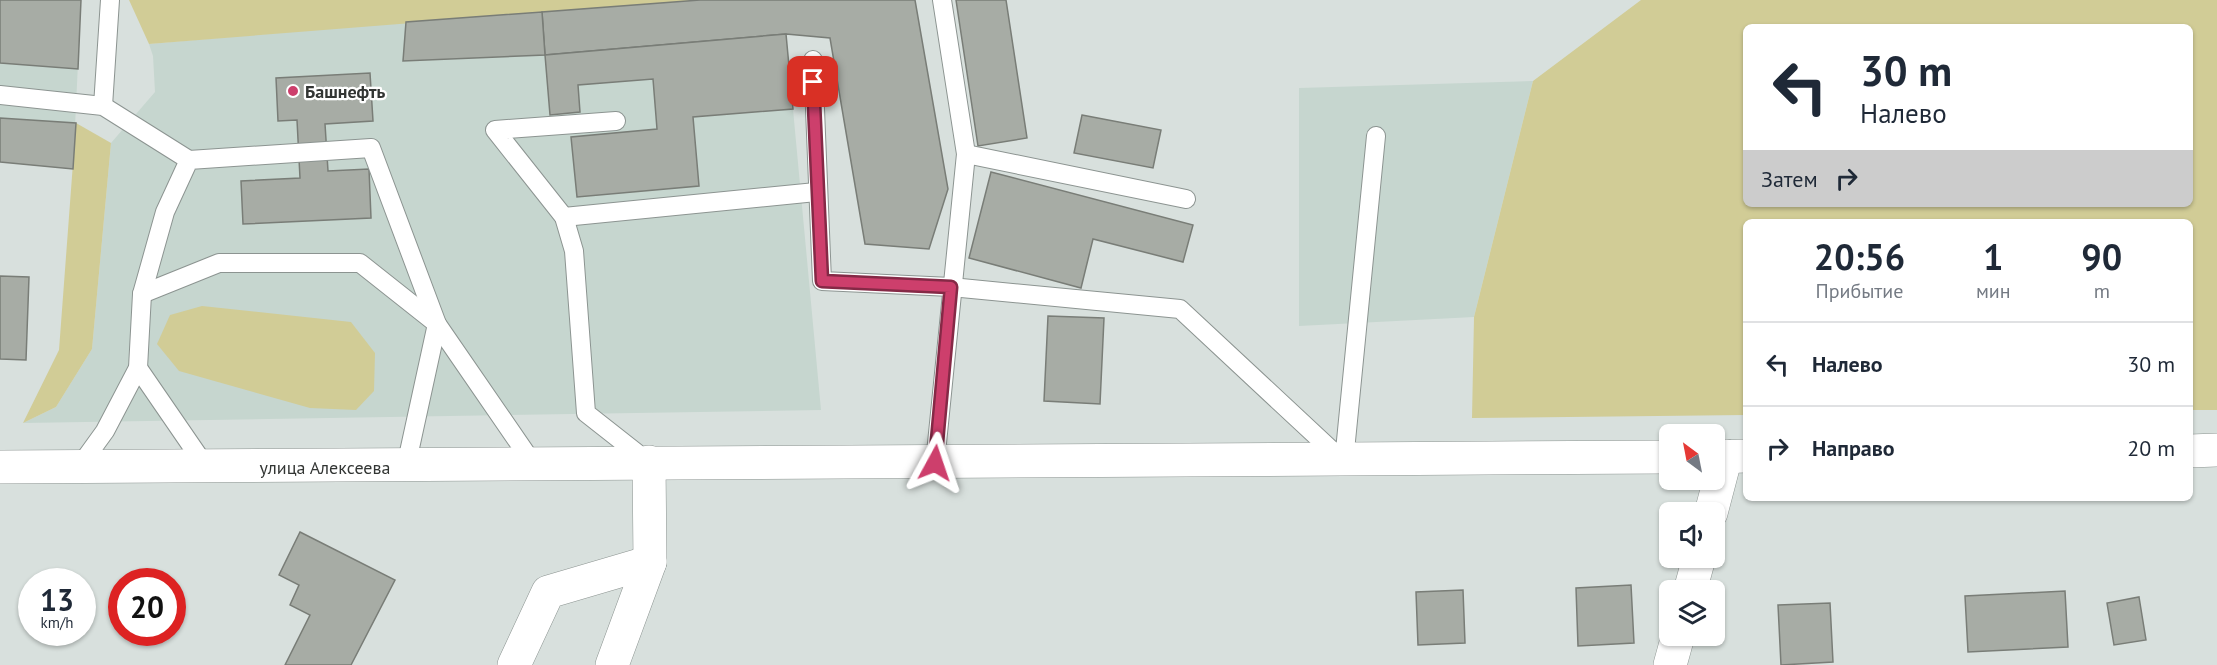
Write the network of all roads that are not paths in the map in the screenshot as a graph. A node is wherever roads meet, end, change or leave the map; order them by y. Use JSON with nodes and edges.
{"nodes":[{"id":1,"x":110,"y":0,"type":"edge"},
{"id":2,"x":942,"y":0,"type":"edge"},
{"id":3,"x":813,"y":60,"type":"dead end"},
{"id":4,"x":0,"y":95,"type":"edge"},
{"id":5,"x":103,"y":106,"type":"junction"},
{"id":6,"x":616,"y":121,"type":"dead end"},
{"id":7,"x":1376,"y":136,"type":"dead end"},
{"id":8,"x":966,"y":154,"type":"junction"},
{"id":9,"x":189,"y":160,"type":"junction"},
{"id":10,"x":816,"y":192,"type":"junction"},
{"id":11,"x":1186,"y":199,"type":"dead end"},
{"id":12,"x":564,"y":217,"type":"junction"},
{"id":13,"x":951,"y":287,"type":"junction"},
{"id":14,"x":142,"y":294,"type":"junction"},
{"id":15,"x":437,"y":324,"type":"junction"},
{"id":16,"x":138,"y":368,"type":"junction"},
{"id":17,"x":2217,"y":450,"type":"edge"},
{"id":18,"x":2193,"y":451,"type":"edge"},
{"id":19,"x":1729,"y":456,"type":"edge"},
{"id":20,"x":1659,"y":457,"type":"edge"},
{"id":21,"x":1344,"y":461,"type":"junction"},
{"id":22,"x":649,"y":462,"type":"junction"},
{"id":23,"x":935,"y":463,"type":"junction"},
{"id":24,"x":534,"y":465,"type":"junction"},
{"id":25,"x":406,"y":466,"type":"junction"},
{"id":26,"x":0,"y":467,"type":"edge"},
{"id":27,"x":79,"y":467,"type":"junction"},
{"id":28,"x":206,"y":467,"type":"junction"},
{"id":29,"x":1714,"y":502,"type":"edge"},
{"id":30,"x":650,"y":562,"type":"junction"},
{"id":31,"x":1675,"y":646,"type":"edge"},
{"id":32,"x":514,"y":665,"type":"edge"},
{"id":33,"x":612,"y":665,"type":"edge"},
{"id":34,"x":1670,"y":665,"type":"edge"}],
"edges":[{"from":1,"to":5,"type":"lane"},
{"from":2,"to":8,"type":"lane"},
{"from":3,"to":10,"type":"lane"},
{"from":4,"to":5,"type":"lane"},
{"from":5,"to":9,"type":"lane"},
{"from":6,"to":12,"type":"lane"},
{"from":7,"to":21,"type":"lane"},
{"from":8,"to":11,"type":"lane"},
{"from":8,"to":13,"type":"lane"},
{"from":9,"to":14,"type":"lane"},
{"from":9,"to":15,"type":"lane"},
{"from":10,"to":12,"type":"lane"},
{"from":10,"to":13,"type":"lane"},
{"from":12,"to":22,"type":"lane"},
{"from":13,"to":21,"type":"lane"},
{"from":13,"to":23,"type":"lane"},
{"from":14,"to":15,"type":"lane"},
{"from":14,"to":16,"type":"lane"},
{"from":15,"to":24,"type":"lane"},
{"from":15,"to":25,"type":"lane"},
{"from":16,"to":27,"type":"lane"},
{"from":16,"to":28,"type":"lane"},
{"from":17,"to":18,"type":"main road"},
{"from":19,"to":29,"type":"main road"},
{"from":20,"to":21,"type":"main road","name":"улица Алексеева"},
{"from":21,"to":23,"type":"main road","name":"улица Алексеева"},
{"from":22,"to":23,"type":"main road","name":"улица Алексеева"},
{"from":22,"to":24,"type":"main road","name":"улица Алексеева"},
{"from":22,"to":30,"type":"main road"},
{"from":24,"to":25,"type":"main road","name":"улица Алексеева"},
{"from":25,"to":28,"type":"main road","name":"улица Алексеева"},
{"from":26,"to":27,"type":"main road","name":"улица Алексеева"},
{"from":27,"to":28,"type":"main road","name":"улица Алексеева"},
{"from":30,"to":32,"type":"main road"},
{"from":30,"to":33,"type":"main road"},
{"from":31,"to":34,"type":"main road"}]}
